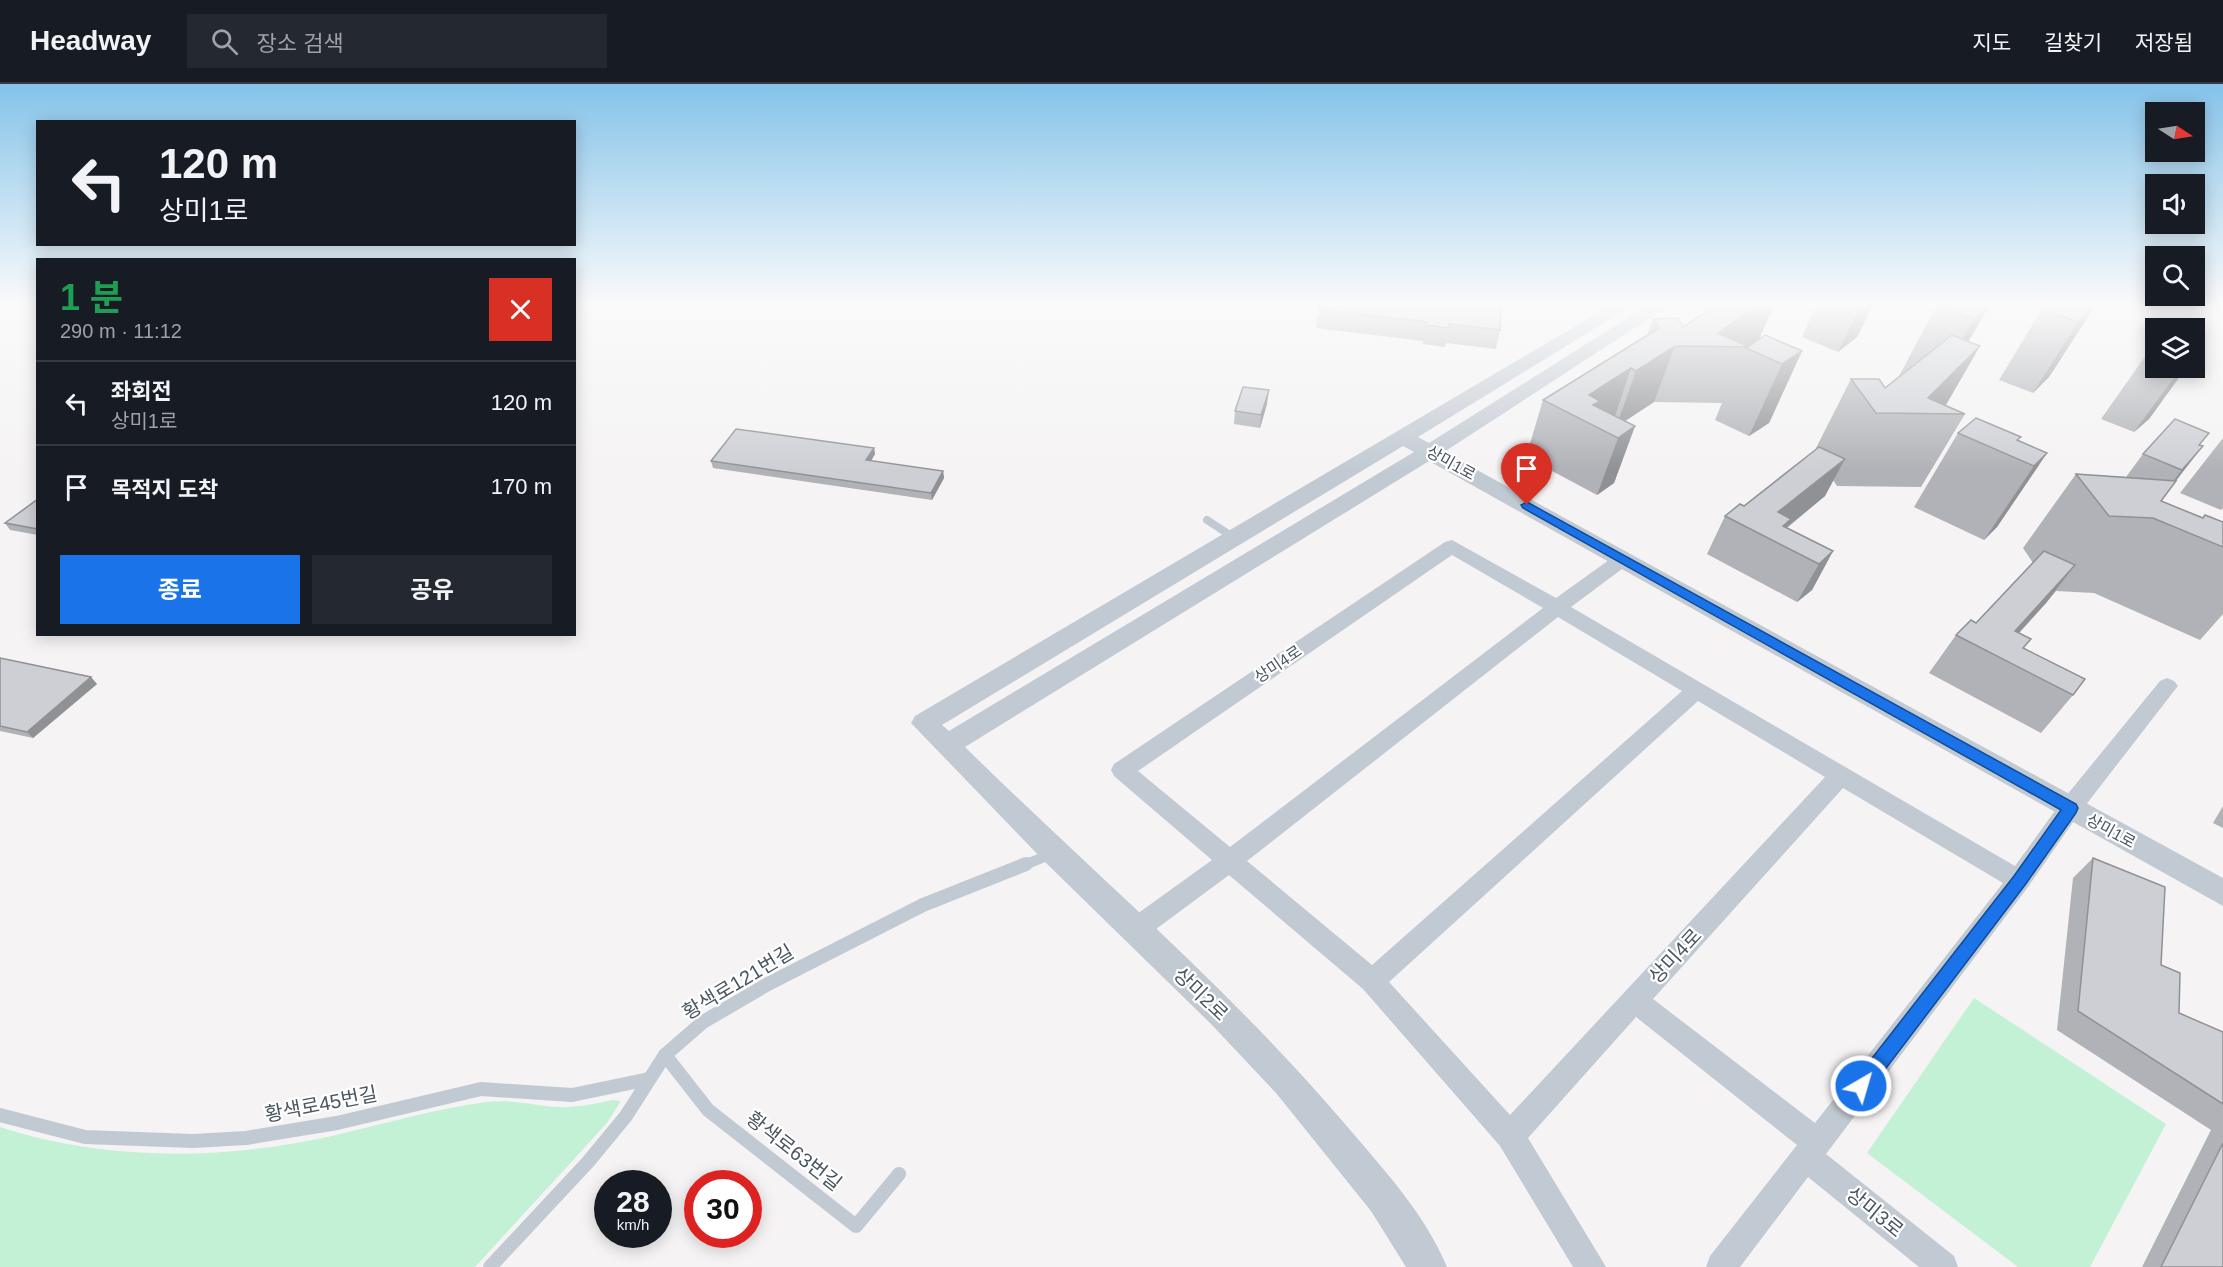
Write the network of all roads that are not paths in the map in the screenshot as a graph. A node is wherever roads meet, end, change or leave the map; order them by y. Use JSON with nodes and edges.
{"nodes":[{"id":1,"x":1531,"y":360,"type":"edge"},
{"id":2,"x":1574,"y":360,"type":"edge"},
{"id":3,"x":1402,"y":437,"type":"junction"},
{"id":4,"x":1431,"y":451,"type":"junction"},
{"id":5,"x":1208,"y":520,"type":"dead end"},
{"id":6,"x":1233,"y":537,"type":"junction"},
{"id":7,"x":1623,"y":559,"type":"junction"},
{"id":8,"x":1556,"y":607,"type":"junction"},
{"id":9,"x":2167,"y":686,"type":"dead end"},
{"id":10,"x":1697,"y":690,"type":"junction"},
{"id":11,"x":948,"y":745,"type":"junction"},
{"id":12,"x":1841,"y":775,"type":"junction"},
{"id":13,"x":2070,"y":808,"type":"junction"},
{"id":14,"x":1054,"y":853,"type":"junction"},
{"id":15,"x":1230,"y":863,"type":"junction"},
{"id":16,"x":2019,"y":880,"type":"junction"},
{"id":17,"x":2223,"y":893,"type":"edge"},
{"id":18,"x":1135,"y":930,"type":"junction"},
{"id":19,"x":1372,"y":981,"type":"junction"},
{"id":20,"x":1634,"y":1000,"type":"junction"},
{"id":21,"x":665,"y":1056,"type":"junction"},
{"id":22,"x":649,"y":1079,"type":"junction"},
{"id":23,"x":0,"y":1115,"type":"edge"},
{"id":24,"x":1510,"y":1136,"type":"junction"},
{"id":25,"x":1812,"y":1150,"type":"junction"},
{"id":26,"x":899,"y":1174,"type":"dead end"},
{"id":27,"x":490,"y":1267,"type":"edge"},
{"id":28,"x":1428,"y":1267,"type":"edge"},
{"id":29,"x":1591,"y":1267,"type":"edge"},
{"id":30,"x":1721,"y":1267,"type":"edge"},
{"id":31,"x":1943,"y":1267,"type":"edge"}],
"edges":[{"from":1,"to":3,"type":"street"},
{"from":2,"to":4,"type":"street"},
{"from":3,"to":4,"type":"street","name":"상미1로"},
{"from":3,"to":6,"type":"street"},
{"from":4,"to":7,"type":"street","name":"상미1로"},
{"from":4,"to":11,"type":"street"},
{"from":5,"to":6,"type":"lane"},
{"from":6,"to":11,"type":"street","name":"상미2로"},
{"from":7,"to":8,"type":"street"},
{"from":7,"to":13,"type":"street","name":"상미1로"},
{"from":8,"to":10,"type":"street","name":"상미4로"},
{"from":8,"to":15,"type":"street"},
{"from":8,"to":15,"type":"street","name":"상미4로"},
{"from":9,"to":13,"type":"street"},
{"from":10,"to":12,"type":"street","name":"상미4로"},
{"from":10,"to":19,"type":"street"},
{"from":11,"to":14,"type":"street","name":"상미2로"},
{"from":12,"to":16,"type":"street","name":"상미4로"},
{"from":12,"to":20,"type":"street","name":"상미4로"},
{"from":13,"to":16,"type":"street"},
{"from":13,"to":17,"type":"street","name":"상미1로"},
{"from":14,"to":18,"type":"street","name":"상미2로"},
{"from":14,"to":21,"type":"lane","name":"황색로121번길"},
{"from":15,"to":18,"type":"street"},
{"from":15,"to":19,"type":"street","name":"상미4로"},
{"from":16,"to":25,"type":"street"},
{"from":18,"to":28,"type":"street","name":"상미2로"},
{"from":19,"to":24,"type":"street","name":"상미4로"},
{"from":20,"to":24,"type":"street","name":"상미4로"},
{"from":20,"to":25,"type":"street","name":"상미3로"},
{"from":21,"to":22,"type":"lane","name":"황색로121번길"},
{"from":21,"to":26,"type":"lane","name":"황색로63번길"},
{"from":22,"to":23,"type":"lane","name":"황색로45번길"},
{"from":22,"to":27,"type":"lane","name":"황색로121번길"},
{"from":24,"to":29,"type":"street","name":"상미4로"},
{"from":25,"to":30,"type":"street"},
{"from":25,"to":31,"type":"street","name":"상미3로"}]}
